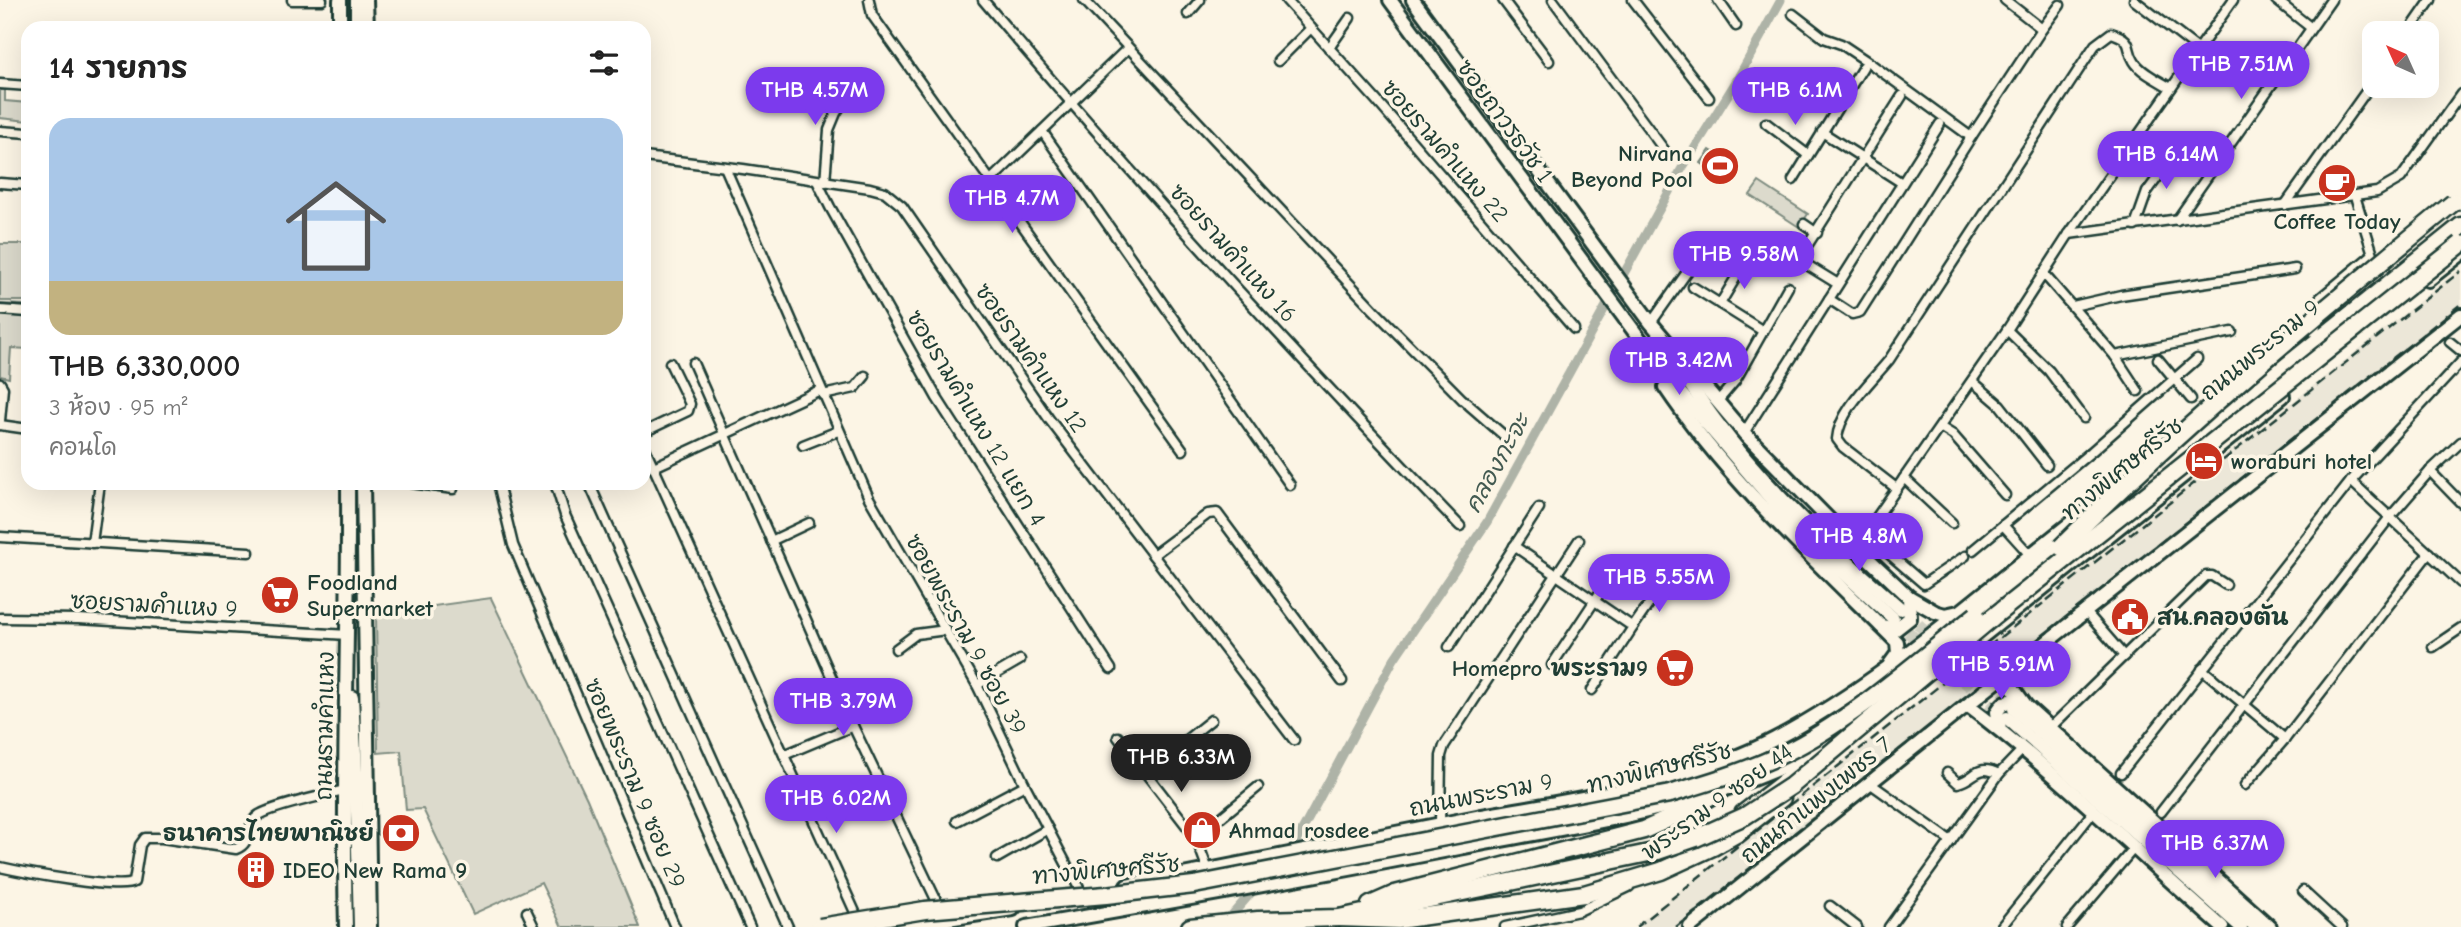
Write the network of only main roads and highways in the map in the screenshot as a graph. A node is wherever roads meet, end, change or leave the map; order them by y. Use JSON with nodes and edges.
{"nodes":[{"id":1,"x":340,"y":0,"type":"edge"},
{"id":2,"x":348,"y":0,"type":"edge"},
{"id":3,"x":357,"y":0,"type":"edge"},
{"id":4,"x":366,"y":0,"type":"edge"},
{"id":5,"x":1390,"y":0,"type":"edge"},
{"id":6,"x":1413,"y":0,"type":"edge"},
{"id":7,"x":340,"y":21,"type":"edge"},
{"id":8,"x":348,"y":21,"type":"edge"},
{"id":9,"x":357,"y":21,"type":"edge"},
{"id":10,"x":367,"y":21,"type":"edge"},
{"id":11,"x":2459,"y":205,"type":"edge"},
{"id":12,"x":2461,"y":226,"type":"edge"},
{"id":13,"x":2461,"y":244,"type":"edge"},
{"id":14,"x":2461,"y":254,"type":"edge"},
{"id":15,"x":2461,"y":315,"type":"edge"},
{"id":16,"x":1651,"y":323,"type":"junction"},
{"id":17,"x":1635,"y":335,"type":"junction"},
{"id":18,"x":348,"y":490,"type":"edge"},
{"id":19,"x":363,"y":490,"type":"edge"},
{"id":20,"x":368,"y":490,"type":"edge"},
{"id":21,"x":364,"y":545,"type":"junction"},
{"id":22,"x":2062,"y":547,"type":"junction"},
{"id":23,"x":1909,"y":597,"type":"junction"},
{"id":24,"x":1962,"y":611,"type":"junction"},
{"id":25,"x":1881,"y":626,"type":"junction"},
{"id":26,"x":1890,"y":665,"type":"junction"},
{"id":27,"x":347,"y":666,"type":"junction"},
{"id":28,"x":2005,"y":677,"type":"junction"},
{"id":29,"x":1967,"y":705,"type":"junction"},
{"id":30,"x":2012,"y":716,"type":"junction"},
{"id":31,"x":1854,"y":728,"type":"junction"},
{"id":32,"x":1721,"y":790,"type":"junction"},
{"id":33,"x":1425,"y":827,"type":"junction"},
{"id":34,"x":1429,"y":854,"type":"junction"},
{"id":35,"x":1339,"y":918,"type":"junction"},
{"id":36,"x":960,"y":919,"type":"junction"},
{"id":37,"x":346,"y":927,"type":"edge"},
{"id":38,"x":360,"y":927,"type":"edge"},
{"id":39,"x":370,"y":927,"type":"edge"},
{"id":40,"x":820,"y":927,"type":"edge"},
{"id":41,"x":894,"y":927,"type":"edge"},
{"id":42,"x":925,"y":927,"type":"edge"},
{"id":43,"x":1026,"y":927,"type":"edge"},
{"id":44,"x":1189,"y":927,"type":"edge"},
{"id":45,"x":1690,"y":927,"type":"edge"},
{"id":46,"x":2222,"y":927,"type":"edge"},
{"id":47,"x":2241,"y":927,"type":"edge"},
{"id":48,"x":2256,"y":927,"type":"edge"},
{"id":49,"x":2270,"y":927,"type":"edge"}],
"edges":[{"from":1,"to":7,"type":"main road"},
{"from":2,"to":8,"type":"main road"},
{"from":3,"to":9,"type":"main road"},
{"from":4,"to":10,"type":"main road"},
{"from":5,"to":17,"type":"main road","name":"ซอยถาวรธวัช 1"},
{"from":6,"to":16,"type":"main road","name":"ซอยถาวรธวัช 1"},
{"from":11,"to":22,"type":"highway","bridge":true},
{"from":11,"to":24,"type":"main road","name":"ถนนพระราม 9"},
{"from":12,"to":22,"type":"highway","name":"ทางพิเศษศรีรัช","bridge":true},
{"from":13,"to":35,"type":"highway","name":"ทางพิเศษศรีรัช","bridge":true},
{"from":14,"to":31,"type":"main road","name":"ถนนพระราม 9"},
{"from":15,"to":28,"type":"main road","name":"ถนนกำแพงเพชร 7"},
{"from":16,"to":17,"type":"main road"},
{"from":16,"to":23,"type":"main road"},
{"from":17,"to":25,"type":"main road"},
{"from":18,"to":27,"type":"main road","name":"ถนนรามคำแหง"},
{"from":19,"to":21,"type":"main road","name":"ถนนรามคำแหง"},
{"from":20,"to":21,"type":"main road","name":"ถนนรามคำแหง"},
{"from":21,"to":39,"type":"main road","name":"ถนนรามคำแหง"},
{"from":22,"to":40,"type":"highway","name":"ทางพิเศษศรีรัช","bridge":true},
{"from":23,"to":24,"type":"main road"},
{"from":23,"to":25,"type":"main road"},
{"from":24,"to":26,"type":"main road","name":"ถนนพระราม 9"},
{"from":25,"to":26,"type":"main road"},
{"from":26,"to":33,"type":"main road","name":"ถนนพระราม 9"},
{"from":27,"to":37,"type":"main road","name":"ถนนรามคำแหง"},
{"from":27,"to":38,"type":"main road"},
{"from":28,"to":29,"type":"main road","name":"ถนนกำแพงเพชร 7"},
{"from":28,"to":30,"type":"main road"},
{"from":29,"to":30,"type":"main road"},
{"from":29,"to":45,"type":"main road","name":"ถนนกำแพงเพชร 7"},
{"from":30,"to":46,"type":"main road"},
{"from":30,"to":47,"type":"main road"},
{"from":30,"to":48,"type":"main road"},
{"from":30,"to":49,"type":"main road"},
{"from":31,"to":32,"type":"main road","name":"ถนนพระราม 9"},
{"from":31,"to":35,"type":"highway"},
{"from":32,"to":34,"type":"main road","name":"ถนนพระราม 9"},
{"from":32,"to":35,"type":"highway"},
{"from":33,"to":34,"type":"main road"},
{"from":33,"to":36,"type":"main road","name":"ถนนพระราม 9"},
{"from":34,"to":43,"type":"main road","name":"ถนนพระราม 9"},
{"from":35,"to":44,"type":"highway","name":"ทางพิเศษศรีรัช"},
{"from":36,"to":41,"type":"main road","name":"ถนนพระราม 9"},
{"from":36,"to":42,"type":"main road","name":"ถนนพระราม 9"}]}
